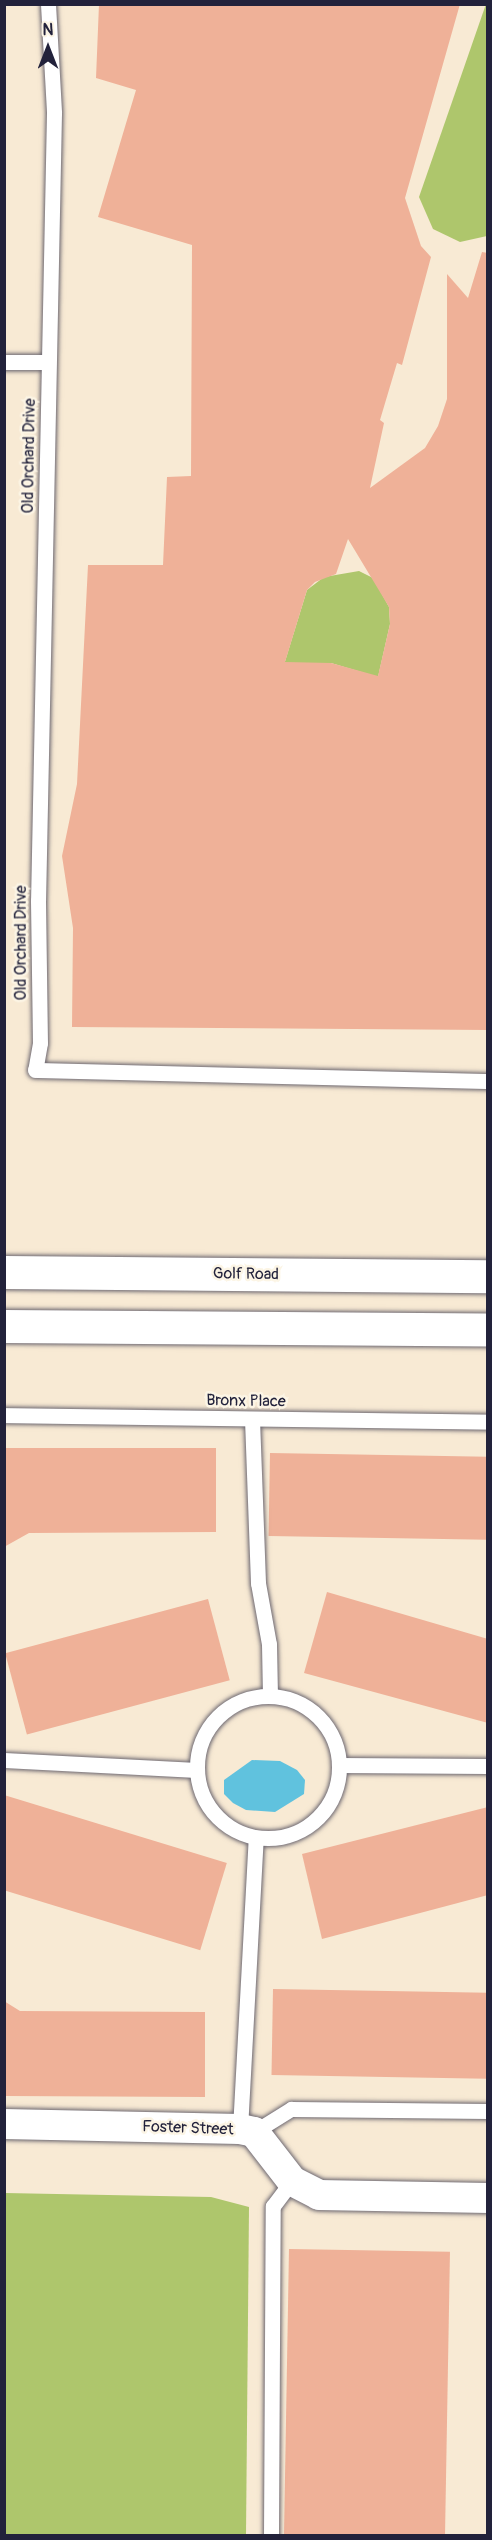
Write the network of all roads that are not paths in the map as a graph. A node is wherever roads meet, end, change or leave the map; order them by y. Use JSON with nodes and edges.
{"nodes":[{"id":1,"x":48,"y":4,"type":"edge"},
{"id":2,"x":4,"y":362,"type":"edge"},
{"id":3,"x":48,"y":362,"type":"junction"},
{"id":4,"x":488,"y":1082,"type":"edge"},
{"id":5,"x":4,"y":1272,"type":"edge"},
{"id":6,"x":488,"y":1276,"type":"edge"},
{"id":7,"x":4,"y":1326,"type":"edge"},
{"id":8,"x":488,"y":1329,"type":"edge"},
{"id":9,"x":4,"y":1415,"type":"edge"},
{"id":10,"x":252,"y":1419,"type":"junction"},
{"id":11,"x":488,"y":1422,"type":"edge"},
{"id":12,"x":270,"y":1695,"type":"junction"},
{"id":13,"x":4,"y":1760,"type":"edge"},
{"id":14,"x":339,"y":1765,"type":"junction"},
{"id":15,"x":488,"y":1766,"type":"edge"},
{"id":16,"x":196,"y":1770,"type":"junction"},
{"id":17,"x":256,"y":1837,"type":"junction"},
{"id":18,"x":488,"y":2111,"type":"edge"},
{"id":19,"x":4,"y":2124,"type":"edge"},
{"id":20,"x":247,"y":2130,"type":"junction"},
{"id":21,"x":292,"y":2181,"type":"junction"},
{"id":22,"x":488,"y":2198,"type":"edge"},
{"id":23,"x":271,"y":2535,"type":"edge"}],
"edges":[{"from":1,"to":3,"type":"lane","name":"Old Orchard Drive"},
{"from":2,"to":3,"type":"lane"},
{"from":3,"to":4,"type":"lane","name":"Old Orchard Drive"},
{"from":5,"to":6,"type":"main road","name":"Golf Road"},
{"from":7,"to":8,"type":"main road"},
{"from":9,"to":10,"type":"lane","name":"Bronx Place"},
{"from":10,"to":11,"type":"lane","name":"Bronx Place"},
{"from":10,"to":12,"type":"lane"},
{"from":12,"to":14,"type":"lane"},
{"from":12,"to":16,"type":"lane"},
{"from":13,"to":16,"type":"lane"},
{"from":14,"to":15,"type":"lane"},
{"from":14,"to":17,"type":"lane"},
{"from":16,"to":17,"type":"lane"},
{"from":17,"to":20,"type":"lane"},
{"from":18,"to":20,"type":"lane"},
{"from":19,"to":20,"type":"street","name":"Foster Street"},
{"from":20,"to":21,"type":"street","name":"Foster Street"},
{"from":21,"to":22,"type":"street","name":"Foster Street"},
{"from":21,"to":23,"type":"lane"}]}
